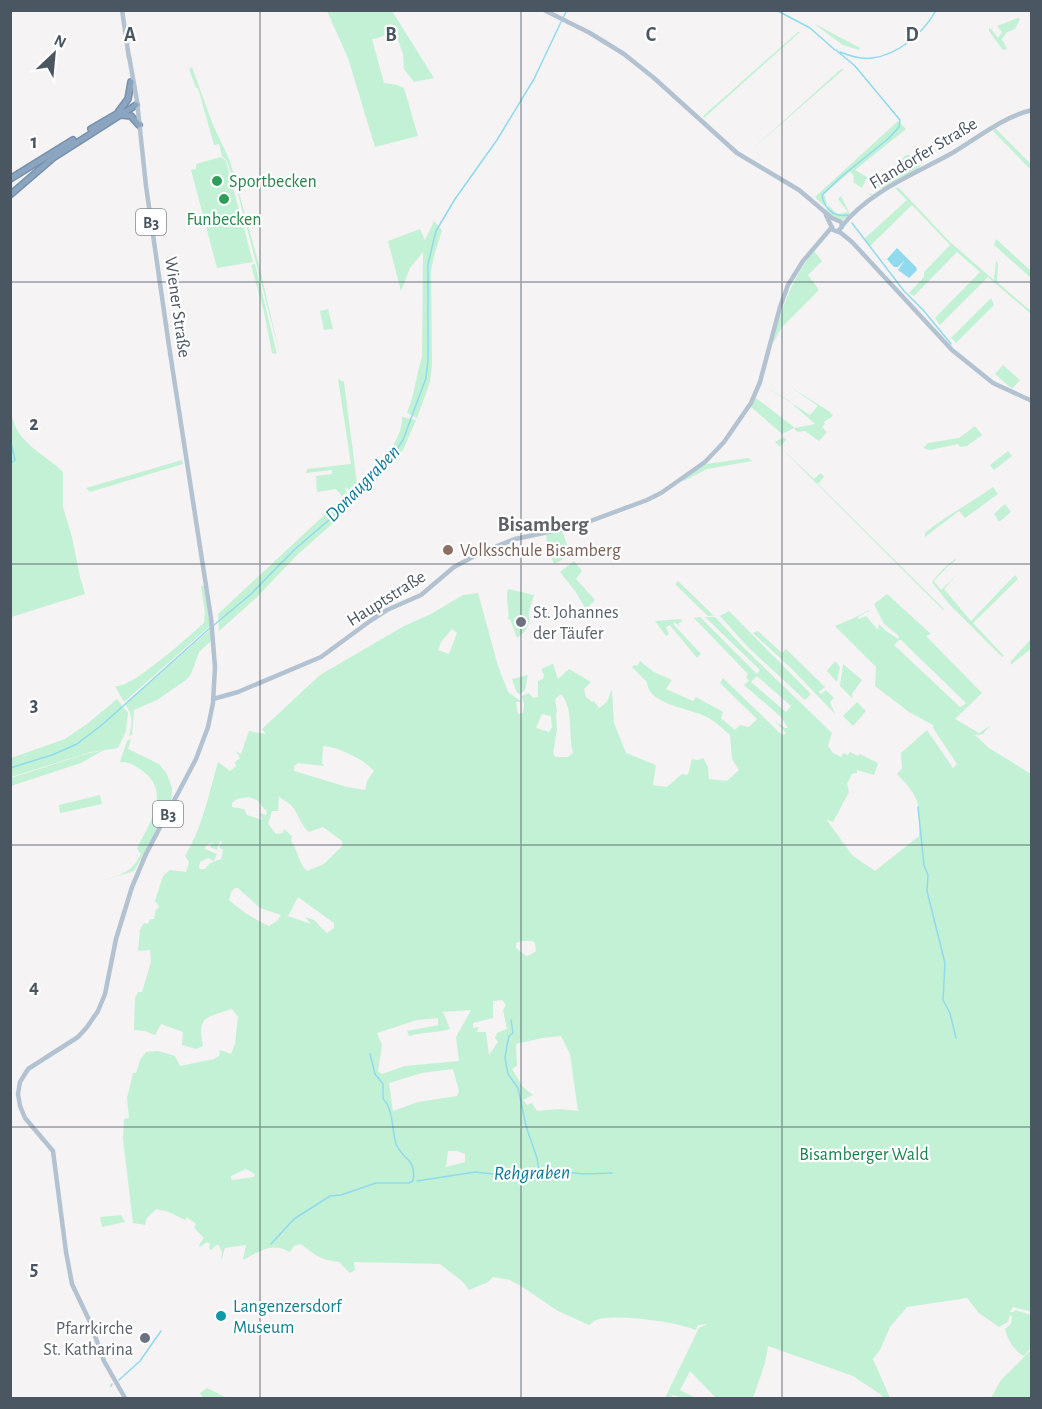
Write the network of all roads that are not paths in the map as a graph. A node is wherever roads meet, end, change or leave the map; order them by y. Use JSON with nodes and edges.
{"nodes":[{"id":1,"x":123,"y":10,"type":"edge"},
{"id":2,"x":544,"y":10,"type":"edge"},
{"id":3,"x":129,"y":56,"type":"junction"},
{"id":4,"x":131,"y":82,"type":"junction"},
{"id":5,"x":136,"y":105,"type":"junction"},
{"id":6,"x":1032,"y":110,"type":"edge"},
{"id":7,"x":118,"y":115,"type":"junction"},
{"id":8,"x":139,"y":125,"type":"junction"},
{"id":9,"x":58,"y":149,"type":"junction"},
{"id":10,"x":10,"y":179,"type":"edge"},
{"id":11,"x":10,"y":190,"type":"edge"},
{"id":12,"x":10,"y":195,"type":"edge"},
{"id":13,"x":837,"y":226,"type":"junction"},
{"id":14,"x":1032,"y":401,"type":"edge"},
{"id":15,"x":213,"y":701,"type":"junction"},
{"id":16,"x":125,"y":1398,"type":"edge"}],
"edges":[{"from":1,"to":3,"type":"main road","name":"Wiener Straße","number":"B3"},
{"from":2,"to":13,"type":"main road"},
{"from":3,"to":4,"type":"main road","name":"Wiener Straße","number":"B3"},
{"from":3,"to":5,"type":"main road","name":"Wiener Straße","number":"B3"},
{"from":4,"to":5,"type":"main road","name":"Wiener Straße","number":"B3"},
{"from":4,"to":7,"type":"highway"},
{"from":5,"to":7,"type":"highway"},
{"from":5,"to":8,"type":"main road","name":"Wiener Straße","number":"B3"},
{"from":6,"to":13,"type":"main road","name":"Flandorfer Straße"},
{"from":7,"to":8,"type":"highway"},
{"from":7,"to":9,"type":"highway"},
{"from":7,"to":12,"type":"highway"},
{"from":8,"to":15,"type":"main road","name":"Wiener Straße","number":"B3"},
{"from":9,"to":10,"type":"highway"},
{"from":9,"to":11,"type":"highway"},
{"from":13,"to":14,"type":"main road"},
{"from":13,"to":15,"type":"main road","name":"Hauptstraße"},
{"from":15,"to":16,"type":"main road","number":"B3"}]}
